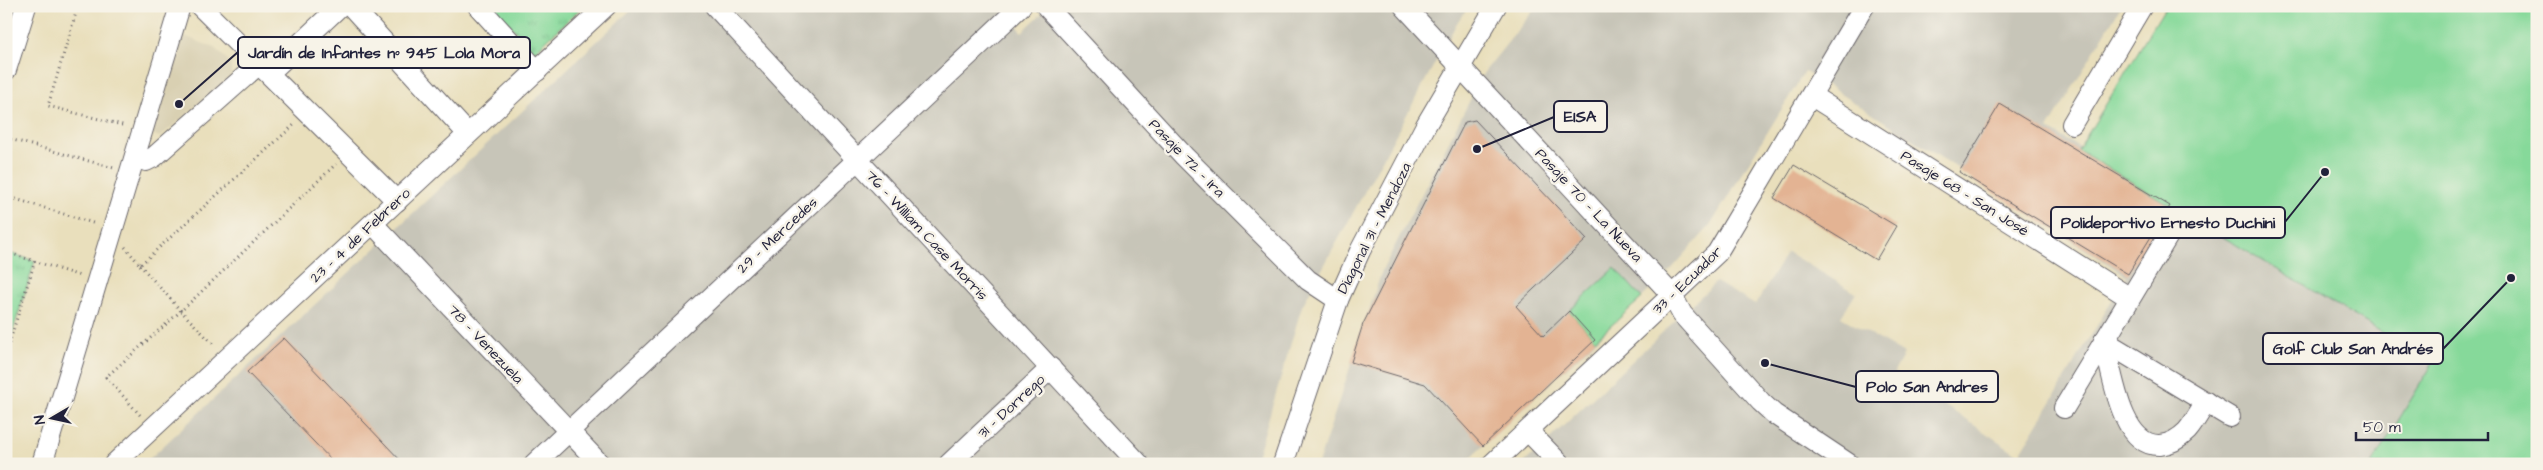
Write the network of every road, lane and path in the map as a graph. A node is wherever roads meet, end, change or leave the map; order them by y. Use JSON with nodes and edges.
{"nodes":[{"id":1,"x":26,"y":6,"type":"edge"},
{"id":2,"x":78,"y":6,"type":"edge"},
{"id":3,"x":200,"y":6,"type":"edge"},
{"id":4,"x":340,"y":6,"type":"edge"},
{"id":5,"x":351,"y":6,"type":"edge"},
{"id":6,"x":478,"y":6,"type":"edge"},
{"id":7,"x":606,"y":6,"type":"edge"},
{"id":8,"x":715,"y":6,"type":"edge"},
{"id":9,"x":1020,"y":6,"type":"edge"},
{"id":10,"x":1046,"y":6,"type":"edge"},
{"id":11,"x":1404,"y":6,"type":"edge"},
{"id":12,"x":1496,"y":6,"type":"edge"},
{"id":13,"x":1864,"y":6,"type":"edge"},
{"id":14,"x":2142,"y":6,"type":"edge"},
{"id":15,"x":174,"y":7,"type":"edge"},
{"id":16,"x":1459,"y":65,"type":"junction"},
{"id":17,"x":264,"y":69,"type":"junction"},
{"id":18,"x":6,"y":70,"type":"edge"},
{"id":19,"x":537,"y":71,"type":"junction"},
{"id":20,"x":1812,"y":96,"type":"junction"},
{"id":21,"x":308,"y":112,"type":"junction"},
{"id":22,"x":2072,"y":124,"type":"dead end"},
{"id":23,"x":144,"y":130,"type":"junction"},
{"id":24,"x":468,"y":134,"type":"junction"},
{"id":25,"x":6,"y":138,"type":"edge"},
{"id":26,"x":349,"y":152,"type":"junction"},
{"id":27,"x":856,"y":160,"type":"junction"},
{"id":28,"x":132,"y":165,"type":"junction"},
{"id":29,"x":6,"y":196,"type":"edge"},
{"id":30,"x":397,"y":202,"type":"junction"},
{"id":31,"x":2177,"y":221,"type":"dead end"},
{"id":32,"x":373,"y":224,"type":"junction"},
{"id":33,"x":111,"y":229,"type":"junction"},
{"id":34,"x":6,"y":252,"type":"edge"},
{"id":35,"x":35,"y":261,"type":"junction"},
{"id":36,"x":140,"y":266,"type":"junction"},
{"id":37,"x":95,"y":281,"type":"junction"},
{"id":38,"x":1672,"y":294,"type":"junction"},
{"id":39,"x":2124,"y":295,"type":"junction"},
{"id":40,"x":1338,"y":300,"type":"junction"},
{"id":41,"x":180,"y":310,"type":"junction"},
{"id":42,"x":2104,"y":341,"type":"junction"},
{"id":43,"x":6,"y":353,"type":"edge"},
{"id":44,"x":227,"y":359,"type":"junction"},
{"id":45,"x":1051,"y":368,"type":"junction"},
{"id":46,"x":2206,"y":402,"type":"junction"},
{"id":47,"x":2064,"y":408,"type":"dead end"},
{"id":48,"x":2230,"y":417,"type":"dead end"},
{"id":49,"x":152,"y":428,"type":"junction"},
{"id":50,"x":569,"y":431,"type":"junction"},
{"id":51,"x":1528,"y":431,"type":"junction"},
{"id":52,"x":42,"y":464,"type":"edge"},
{"id":53,"x":114,"y":464,"type":"edge"},
{"id":54,"x":534,"y":464,"type":"edge"},
{"id":55,"x":600,"y":464,"type":"edge"},
{"id":56,"x":949,"y":464,"type":"edge"},
{"id":57,"x":1139,"y":464,"type":"edge"},
{"id":58,"x":1283,"y":464,"type":"edge"},
{"id":59,"x":1492,"y":464,"type":"edge"},
{"id":60,"x":1560,"y":464,"type":"edge"},
{"id":61,"x":1849,"y":464,"type":"edge"}],
"edges":[{"from":1,"to":18,"type":"street"},
{"from":2,"to":23,"type":"path"},
{"from":3,"to":17,"type":"street"},
{"from":4,"to":17,"type":"street"},
{"from":5,"to":24,"type":"street"},
{"from":6,"to":19,"type":"street"},
{"from":7,"to":19,"type":"street","name":"23 - 4 de Febrero"},
{"from":8,"to":27,"type":"street","name":"76 - William Case Morris"},
{"from":9,"to":27,"type":"street","name":"29 - Mercedes"},
{"from":10,"to":40,"type":"street","name":"Pasaje 72 - Ira"},
{"from":11,"to":16,"type":"street","name":"Pasaje 70 - La Nueva"},
{"from":12,"to":16,"type":"street","name":"Diagonal 31 - Mendoza"},
{"from":13,"to":20,"type":"street","name":"33 - Ecuador"},
{"from":14,"to":22,"type":"street"},
{"from":15,"to":23,"type":"street"},
{"from":16,"to":38,"type":"street","name":"Pasaje 70 - La Nueva"},
{"from":16,"to":40,"type":"street","name":"Diagonal 31 - Mendoza"},
{"from":17,"to":21,"type":"street"},
{"from":17,"to":28,"type":"street"},
{"from":19,"to":24,"type":"street","name":"23 - 4 de Febrero"},
{"from":20,"to":38,"type":"street","name":"33 - Ecuador"},
{"from":20,"to":39,"type":"street","name":"Pasaje 68 - San José"},
{"from":21,"to":26,"type":"street"},
{"from":21,"to":36,"type":"path"},
{"from":23,"to":28,"type":"street"},
{"from":24,"to":30,"type":"street","name":"23 - 4 de Febrero"},
{"from":25,"to":28,"type":"path"},
{"from":26,"to":30,"type":"street"},
{"from":26,"to":41,"type":"path"},
{"from":27,"to":45,"type":"street","name":"76 - William Case Morris"},
{"from":27,"to":50,"type":"street","name":"29 - Mercedes"},
{"from":28,"to":33,"type":"street"},
{"from":29,"to":33,"type":"path"},
{"from":30,"to":32,"type":"street","name":"23 - 4 de Febrero"},
{"from":31,"to":39,"type":"street"},
{"from":32,"to":44,"type":"street","name":"23 - 4 de Febrero"},
{"from":32,"to":50,"type":"street","name":"78 - Venezuela"},
{"from":33,"to":36,"type":"path"},
{"from":33,"to":37,"type":"street"},
{"from":34,"to":35,"type":"path"},
{"from":35,"to":37,"type":"path"},
{"from":35,"to":43,"type":"path"},
{"from":36,"to":41,"type":"path"},
{"from":37,"to":52,"type":"street"},
{"from":38,"to":51,"type":"street","name":"33 - Ecuador"},
{"from":38,"to":61,"type":"street","name":"Pasaje 70 - La Nueva"},
{"from":39,"to":42,"type":"street"},
{"from":40,"to":58,"type":"street","name":"Diagonal 31 - Mendoza"},
{"from":41,"to":44,"type":"path"},
{"from":41,"to":49,"type":"path"},
{"from":42,"to":46,"type":"street"},
{"from":42,"to":46,"type":"street"},
{"from":42,"to":47,"type":"street"},
{"from":44,"to":49,"type":"street","name":"23 - 4 de Febrero"},
{"from":45,"to":56,"type":"street","name":"31 - Dorrego"},
{"from":45,"to":57,"type":"street","name":"76 - William Case Morris"},
{"from":46,"to":48,"type":"street"},
{"from":49,"to":53,"type":"street","name":"23 - 4 de Febrero"},
{"from":50,"to":54,"type":"street","name":"29 - Mercedes"},
{"from":50,"to":55,"type":"street","name":"78 - Venezuela"},
{"from":51,"to":59,"type":"street","name":"33 - Ecuador"},
{"from":51,"to":60,"type":"street"}]}
